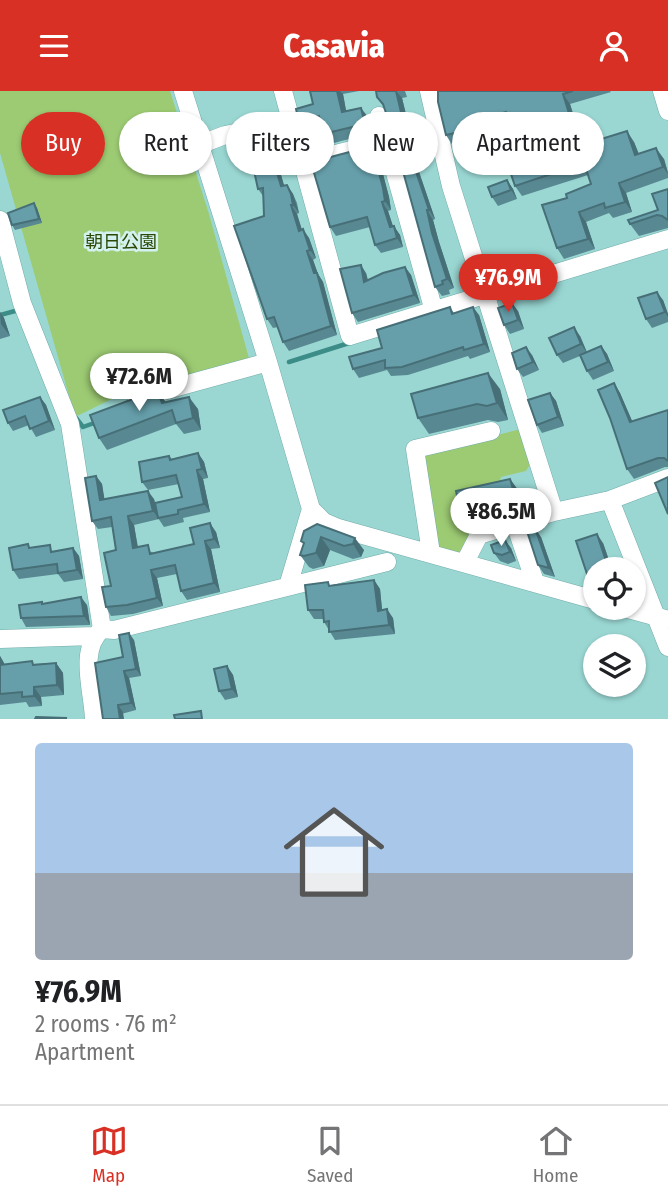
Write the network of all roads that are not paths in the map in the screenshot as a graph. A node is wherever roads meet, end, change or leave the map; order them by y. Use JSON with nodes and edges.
{"nodes":[{"id":1,"x":183,"y":91,"type":"edge"},
{"id":2,"x":283,"y":91,"type":"edge"},
{"id":3,"x":429,"y":91,"type":"edge"},
{"id":4,"x":662,"y":91,"type":"edge"},
{"id":5,"x":668,"y":111,"type":"edge"},
{"id":6,"x":189,"y":112,"type":"edge"},
{"id":7,"x":289,"y":112,"type":"edge"},
{"id":8,"x":208,"y":175,"type":"edge"},
{"id":9,"x":307,"y":175,"type":"edge"},
{"id":10,"x":396,"y":175,"type":"edge"},
{"id":11,"x":0,"y":220,"type":"edge"},
{"id":12,"x":668,"y":239,"type":"edge"},
{"id":13,"x":486,"y":296,"type":"junction"},
{"id":14,"x":434,"y":311,"type":"junction"},
{"id":15,"x":268,"y":362,"type":"junction"},
{"id":16,"x":118,"y":405,"type":"edge"},
{"id":17,"x":491,"y":431,"type":"dead end"},
{"id":18,"x":668,"y":478,"type":"edge"},
{"id":19,"x":610,"y":500,"type":"junction"},
{"id":20,"x":311,"y":509,"type":"junction"},
{"id":21,"x":554,"y":512,"type":"junction"},
{"id":22,"x":515,"y":524,"type":"junction"},
{"id":23,"x":431,"y":552,"type":"junction"},
{"id":24,"x":387,"y":562,"type":"dead end"},
{"id":25,"x":465,"y":562,"type":"junction"},
{"id":26,"x":535,"y":582,"type":"junction"},
{"id":27,"x":288,"y":586,"type":"junction"},
{"id":28,"x":583,"y":596,"type":"edge"},
{"id":29,"x":662,"y":619,"type":"edge"},
{"id":30,"x":98,"y":633,"type":"junction"},
{"id":31,"x":0,"y":639,"type":"edge"},
{"id":32,"x":668,"y":646,"type":"edge"},
{"id":33,"x":94,"y":719,"type":"edge"}],
"edges":[{"from":1,"to":6,"type":"street"},
{"from":2,"to":7,"type":"street"},
{"from":3,"to":13,"type":"street"},
{"from":4,"to":5,"type":"street"},
{"from":8,"to":15,"type":"street"},
{"from":9,"to":14,"type":"street"},
{"from":10,"to":14,"type":"street"},
{"from":11,"to":30,"type":"street"},
{"from":12,"to":13,"type":"street"},
{"from":13,"to":14,"type":"street"},
{"from":13,"to":21,"type":"street"},
{"from":15,"to":16,"type":"street"},
{"from":15,"to":20,"type":"street"},
{"from":17,"to":23,"type":"street"},
{"from":18,"to":19,"type":"street"},
{"from":19,"to":21,"type":"street"},
{"from":19,"to":29,"type":"street"},
{"from":20,"to":23,"type":"street"},
{"from":20,"to":27,"type":"street"},
{"from":21,"to":22,"type":"street"},
{"from":22,"to":25,"type":"street"},
{"from":22,"to":26,"type":"street"},
{"from":23,"to":25,"type":"street"},
{"from":24,"to":27,"type":"street"},
{"from":25,"to":26,"type":"street"},
{"from":26,"to":28,"type":"street"},
{"from":27,"to":30,"type":"street"},
{"from":29,"to":32,"type":"street"},
{"from":30,"to":31,"type":"street"},
{"from":30,"to":33,"type":"street"}]}
